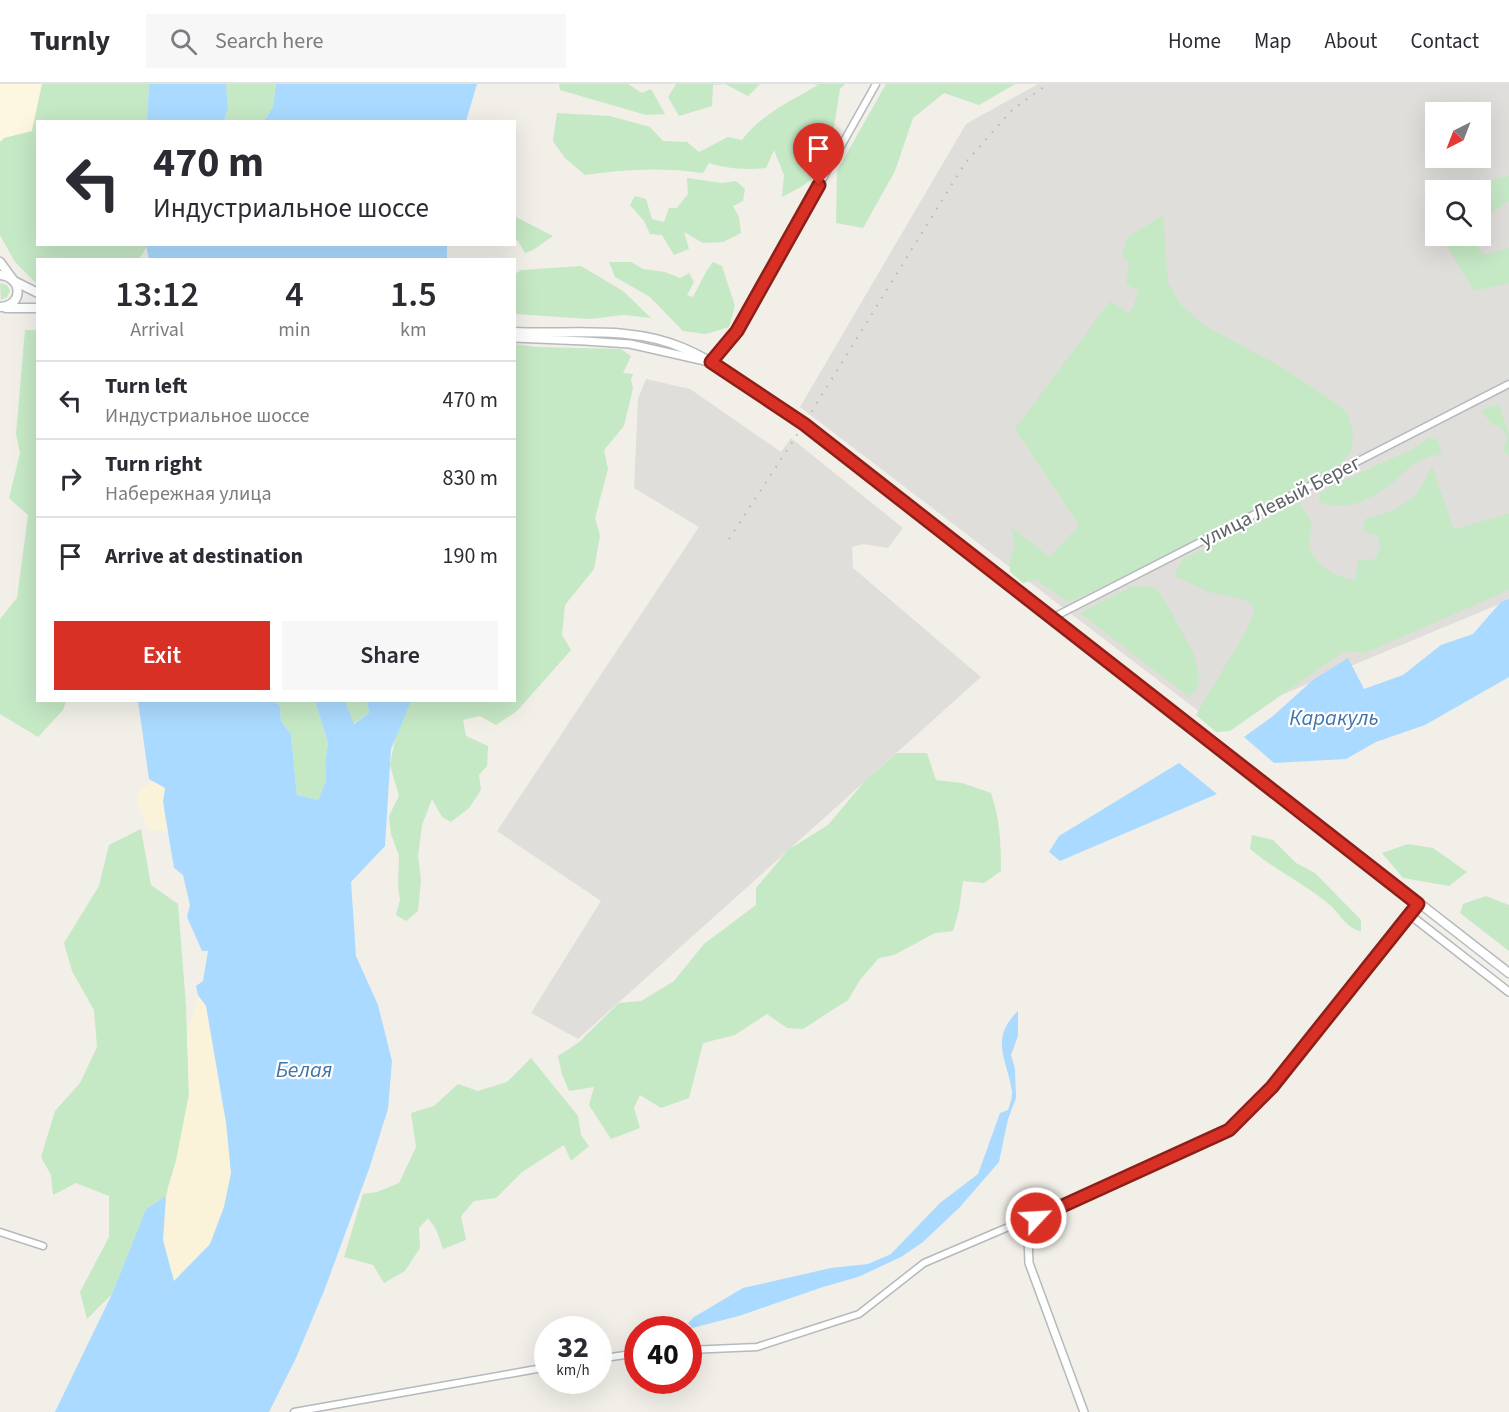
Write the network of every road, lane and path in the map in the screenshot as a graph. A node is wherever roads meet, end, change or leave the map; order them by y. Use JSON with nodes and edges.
{"nodes":[{"id":1,"x":876,"y":84,"type":"edge"},
{"id":2,"x":0,"y":261,"type":"edge"},
{"id":3,"x":0,"y":275,"type":"edge"},
{"id":4,"x":14,"y":281,"type":"junction"},
{"id":5,"x":36,"y":292,"type":"edge"},
{"id":6,"x":0,"y":307,"type":"edge"},
{"id":7,"x":36,"y":308,"type":"edge"},
{"id":8,"x":516,"y":332,"type":"edge"},
{"id":9,"x":516,"y":338,"type":"edge"},
{"id":10,"x":711,"y":362,"type":"junction"},
{"id":11,"x":1509,"y":384,"type":"edge"},
{"id":12,"x":1052,"y":618,"type":"junction"},
{"id":13,"x":1418,"y":904,"type":"junction"},
{"id":14,"x":1410,"y":915,"type":"junction"},
{"id":15,"x":1509,"y":973,"type":"edge"},
{"id":16,"x":1509,"y":992,"type":"edge"},
{"id":17,"x":1036,"y":1218,"type":"junction"},
{"id":18,"x":0,"y":1232,"type":"edge"},
{"id":19,"x":43,"y":1246,"type":"dead end"},
{"id":20,"x":702,"y":1349,"type":"edge"},
{"id":21,"x":534,"y":1369,"type":"edge"},
{"id":22,"x":294,"y":1412,"type":"edge"},
{"id":23,"x":1084,"y":1412,"type":"edge"}],
"edges":[{"from":1,"to":10,"type":"street"},
{"from":2,"to":4,"type":"main road"},
{"from":3,"to":4,"type":"main road"},
{"from":4,"to":5,"type":"main road"},
{"from":4,"to":6,"type":"main road"},
{"from":6,"to":7,"type":"main road"},
{"from":8,"to":10,"type":"main road"},
{"from":9,"to":10,"type":"street"},
{"from":10,"to":12,"type":"main road"},
{"from":11,"to":12,"type":"street","name":"улица Левый Берег"},
{"from":12,"to":13,"type":"main road"},
{"from":13,"to":14,"type":"street"},
{"from":13,"to":15,"type":"main road"},
{"from":14,"to":16,"type":"street"},
{"from":14,"to":17,"type":"street"},
{"from":17,"to":20,"type":"street"},
{"from":17,"to":23,"type":"street"},
{"from":18,"to":19,"type":"street"},
{"from":21,"to":22,"type":"street"}]}
